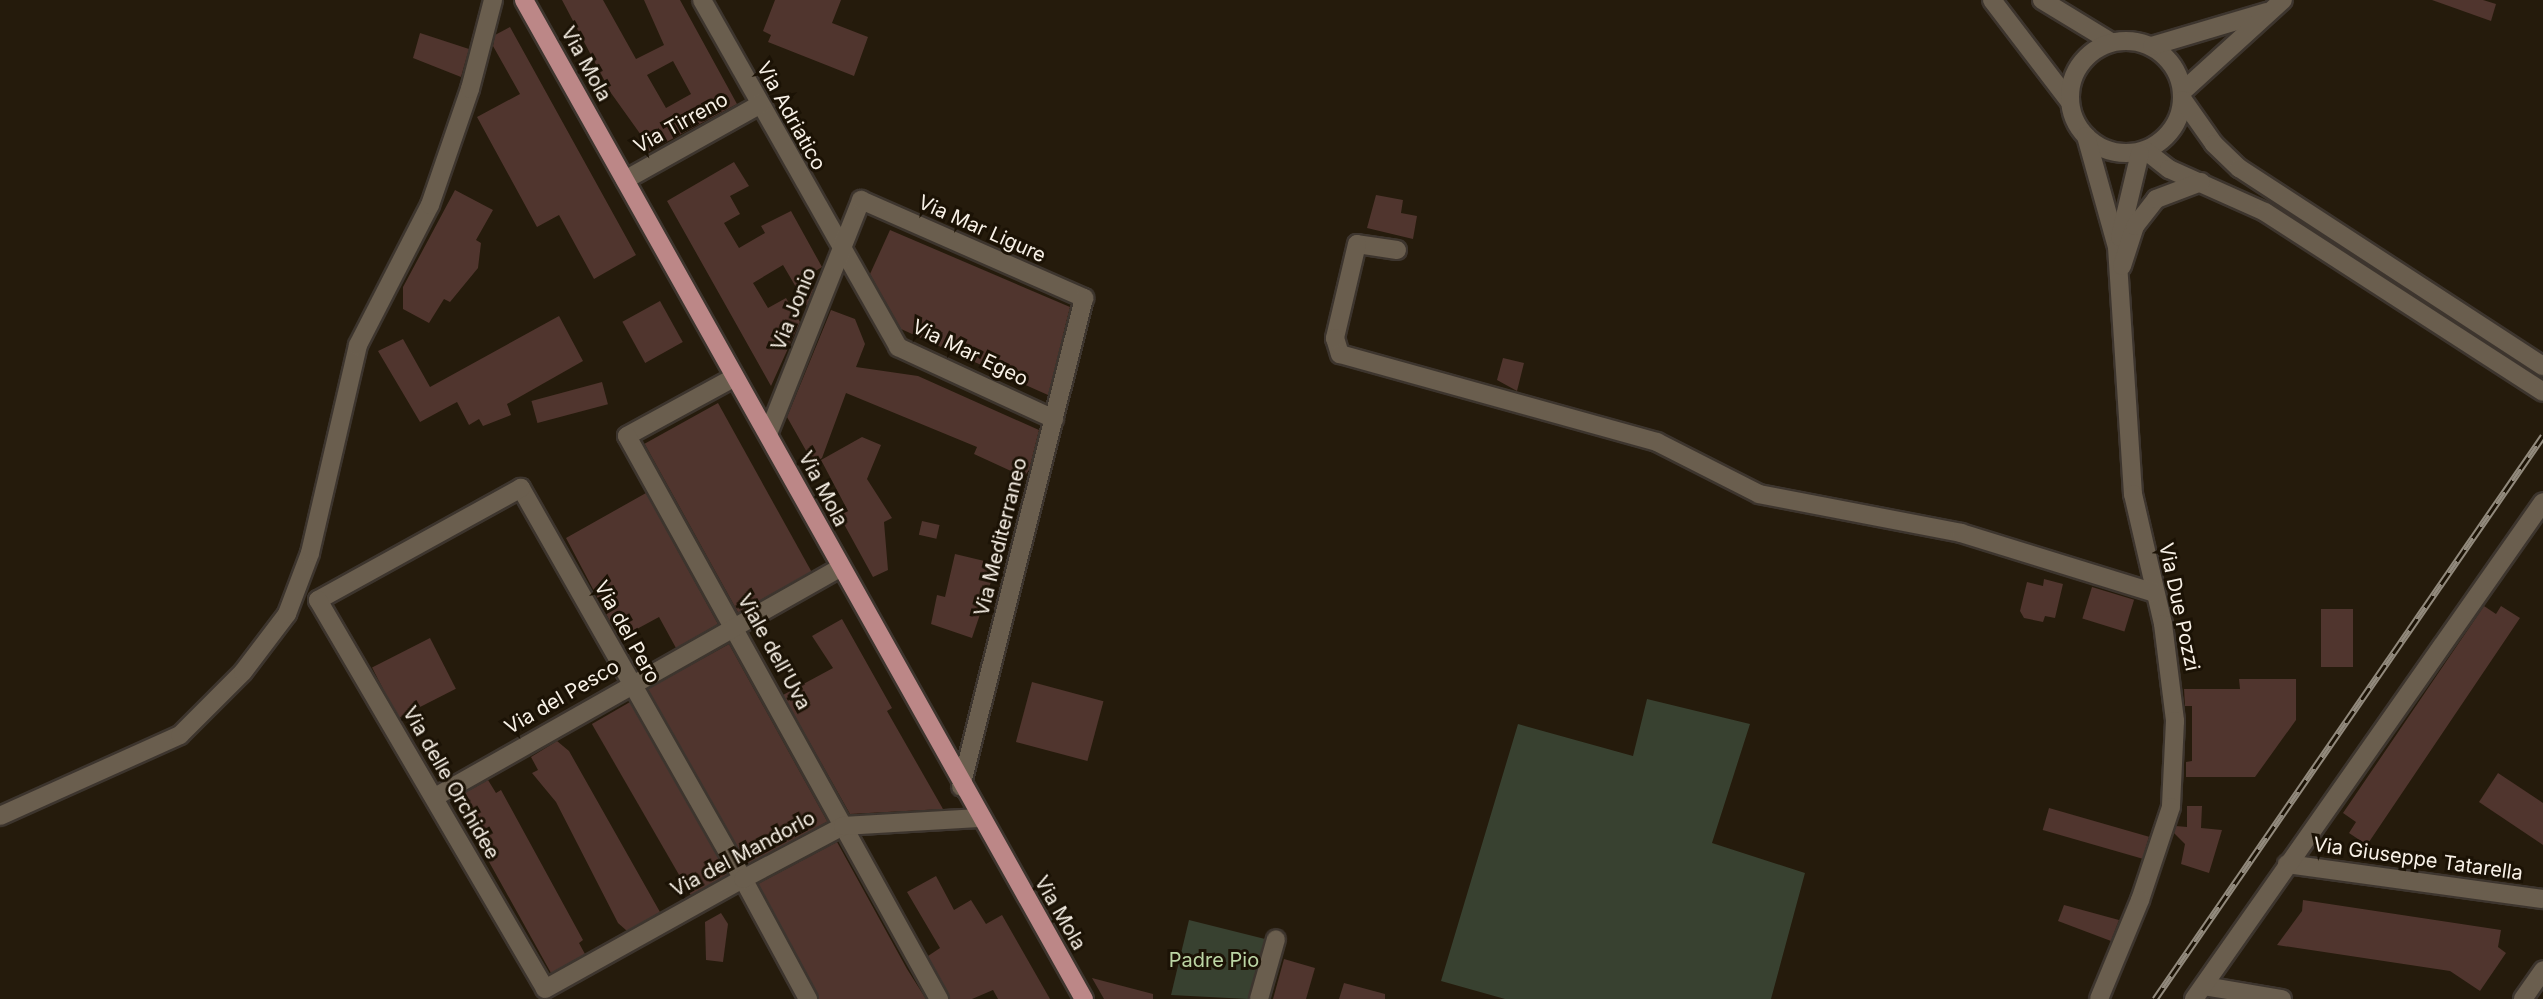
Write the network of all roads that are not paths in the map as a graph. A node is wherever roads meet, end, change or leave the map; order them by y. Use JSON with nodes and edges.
{"nodes":[{"id":1,"x":493,"y":0,"type":"edge"},
{"id":2,"x":525,"y":0,"type":"edge"},
{"id":3,"x":702,"y":0,"type":"edge"},
{"id":4,"x":1992,"y":0,"type":"edge"},
{"id":5,"x":2042,"y":0,"type":"edge"},
{"id":6,"x":2277,"y":5,"type":"edge"},
{"id":7,"x":2111,"y":42,"type":"junction"},
{"id":8,"x":2152,"y":46,"type":"junction"},
{"id":9,"x":2183,"y":96,"type":"junction"},
{"id":10,"x":2070,"y":102,"type":"junction"},
{"id":11,"x":759,"y":105,"type":"junction"},
{"id":12,"x":2086,"y":136,"type":"junction"},
{"id":13,"x":2143,"y":152,"type":"junction"},
{"id":14,"x":625,"y":180,"type":"junction"},
{"id":15,"x":2201,"y":182,"type":"junction"},
{"id":16,"x":861,"y":200,"type":"joint"},
{"id":17,"x":2117,"y":247,"type":"junction"},
{"id":18,"x":1397,"y":250,"type":"dead end"},
{"id":19,"x":841,"y":254,"type":"junction"},
{"id":20,"x":2118,"y":279,"type":"junction"},
{"id":21,"x":1084,"y":298,"type":"joint"},
{"id":22,"x":2543,"y":366,"type":"edge"},
{"id":23,"x":735,"y":377,"type":"junction"},
{"id":24,"x":2543,"y":392,"type":"edge"},
{"id":25,"x":1054,"y":419,"type":"junction"},
{"id":26,"x":768,"y":434,"type":"junction"},
{"id":27,"x":2543,"y":502,"type":"edge"},
{"id":28,"x":840,"y":568,"type":"junction"},
{"id":29,"x":2155,"y":593,"type":"junction"},
{"id":30,"x":318,"y":600,"type":"joint"},
{"id":31,"x":734,"y":626,"type":"junction"},
{"id":32,"x":629,"y":683,"type":"junction"},
{"id":33,"x":961,"y":788,"type":"junction"},
{"id":34,"x":435,"y":797,"type":"junction"},
{"id":35,"x":0,"y":816,"type":"edge"},
{"id":36,"x":979,"y":819,"type":"junction"},
{"id":37,"x":843,"y":826,"type":"junction"},
{"id":38,"x":2287,"y":864,"type":"junction"},
{"id":39,"x":743,"y":879,"type":"junction"},
{"id":40,"x":2543,"y":899,"type":"edge"},
{"id":41,"x":1276,"y":939,"type":"dead end"},
{"id":42,"x":2543,"y":970,"type":"edge"},
{"id":43,"x":545,"y":989,"type":"joint"},
{"id":44,"x":2199,"y":992,"type":"edge"},
{"id":45,"x":808,"y":999,"type":"edge"},
{"id":46,"x":939,"y":999,"type":"edge"},
{"id":47,"x":1084,"y":999,"type":"edge"},
{"id":48,"x":1259,"y":999,"type":"edge"},
{"id":49,"x":2098,"y":999,"type":"edge"},
{"id":50,"x":2282,"y":999,"type":"edge"},
{"id":51,"x":2523,"y":999,"type":"edge"}],
"edges":[{"from":1,"to":35,"type":"street"},
{"from":2,"to":14,"type":"main road","name":"Via Mola"},
{"from":3,"to":11,"type":"street","name":"Via Adriatico"},
{"from":4,"to":10,"type":"street"},
{"from":5,"to":7,"type":"street"},
{"from":6,"to":8,"type":"street"},
{"from":6,"to":9,"type":"street"},
{"from":7,"to":8,"type":"street"},
{"from":7,"to":10,"type":"street"},
{"from":8,"to":9,"type":"street"},
{"from":9,"to":13,"type":"street"},
{"from":9,"to":22,"type":"street"},
{"from":10,"to":12,"type":"street"},
{"from":11,"to":14,"type":"street","name":"Via Tirreno"},
{"from":11,"to":19,"type":"street","name":"Via Adriatico"},
{"from":12,"to":13,"type":"street"},
{"from":12,"to":17,"type":"street","name":"Via Due Pozzi"},
{"from":13,"to":15,"type":"street"},
{"from":13,"to":17,"type":"street","name":"Via Due Pozzi"},
{"from":14,"to":23,"type":"main road","name":"Via Mola"},
{"from":15,"to":20,"type":"street"},
{"from":15,"to":24,"type":"street"},
{"from":16,"to":19,"type":"street","name":"Via Jonio"},
{"from":16,"to":21,"type":"street","name":"Via Mar Ligure"},
{"from":17,"to":20,"type":"street","name":"Via Due Pozzi"},
{"from":18,"to":29,"type":"street"},
{"from":19,"to":25,"type":"street","name":"Via Mar Egeo"},
{"from":19,"to":26,"type":"street","name":"Via Jonio"},
{"from":20,"to":29,"type":"street","name":"Via Due Pozzi"},
{"from":21,"to":25,"type":"street","name":"Via Mediterraneo"},
{"from":23,"to":26,"type":"main road","name":"Via Mola"},
{"from":23,"to":31,"type":"street","name":"Viale dell'Uva"},
{"from":25,"to":33,"type":"street","name":"Via Mediterraneo"},
{"from":26,"to":28,"type":"main road","name":"Via Mola"},
{"from":27,"to":38,"type":"street"},
{"from":28,"to":31,"type":"street","name":"Via del Pesco"},
{"from":28,"to":33,"type":"main road","name":"Via Mola"},
{"from":29,"to":49,"type":"street","name":"Via Due Pozzi"},
{"from":30,"to":32,"type":"street","name":"Via del Pero"},
{"from":30,"to":34,"type":"street","name":"Via delle Orchidee"},
{"from":31,"to":32,"type":"street","name":"Via del Pesco"},
{"from":31,"to":37,"type":"street","name":"Viale dell'Uva"},
{"from":32,"to":34,"type":"street","name":"Via del Pesco"},
{"from":32,"to":39,"type":"street","name":"Via del Pero"},
{"from":33,"to":36,"type":"main road","name":"Via Mola"},
{"from":34,"to":43,"type":"street","name":"Via delle Orchidee"},
{"from":36,"to":37,"type":"street","name":"Via del Mandorlo"},
{"from":36,"to":47,"type":"main road","name":"Via Mola"},
{"from":37,"to":39,"type":"street","name":"Via del Mandorlo"},
{"from":37,"to":46,"type":"street","name":"Viale dell'Uva"},
{"from":38,"to":40,"type":"street","name":"Via Giuseppe Tatarella"},
{"from":38,"to":44,"type":"street"},
{"from":39,"to":43,"type":"street","name":"Via del Mandorlo"},
{"from":39,"to":45,"type":"street","name":"Via del Pero"},
{"from":41,"to":48,"type":"street"},
{"from":42,"to":51,"type":"street"},
{"from":44,"to":50,"type":"street"}]}
